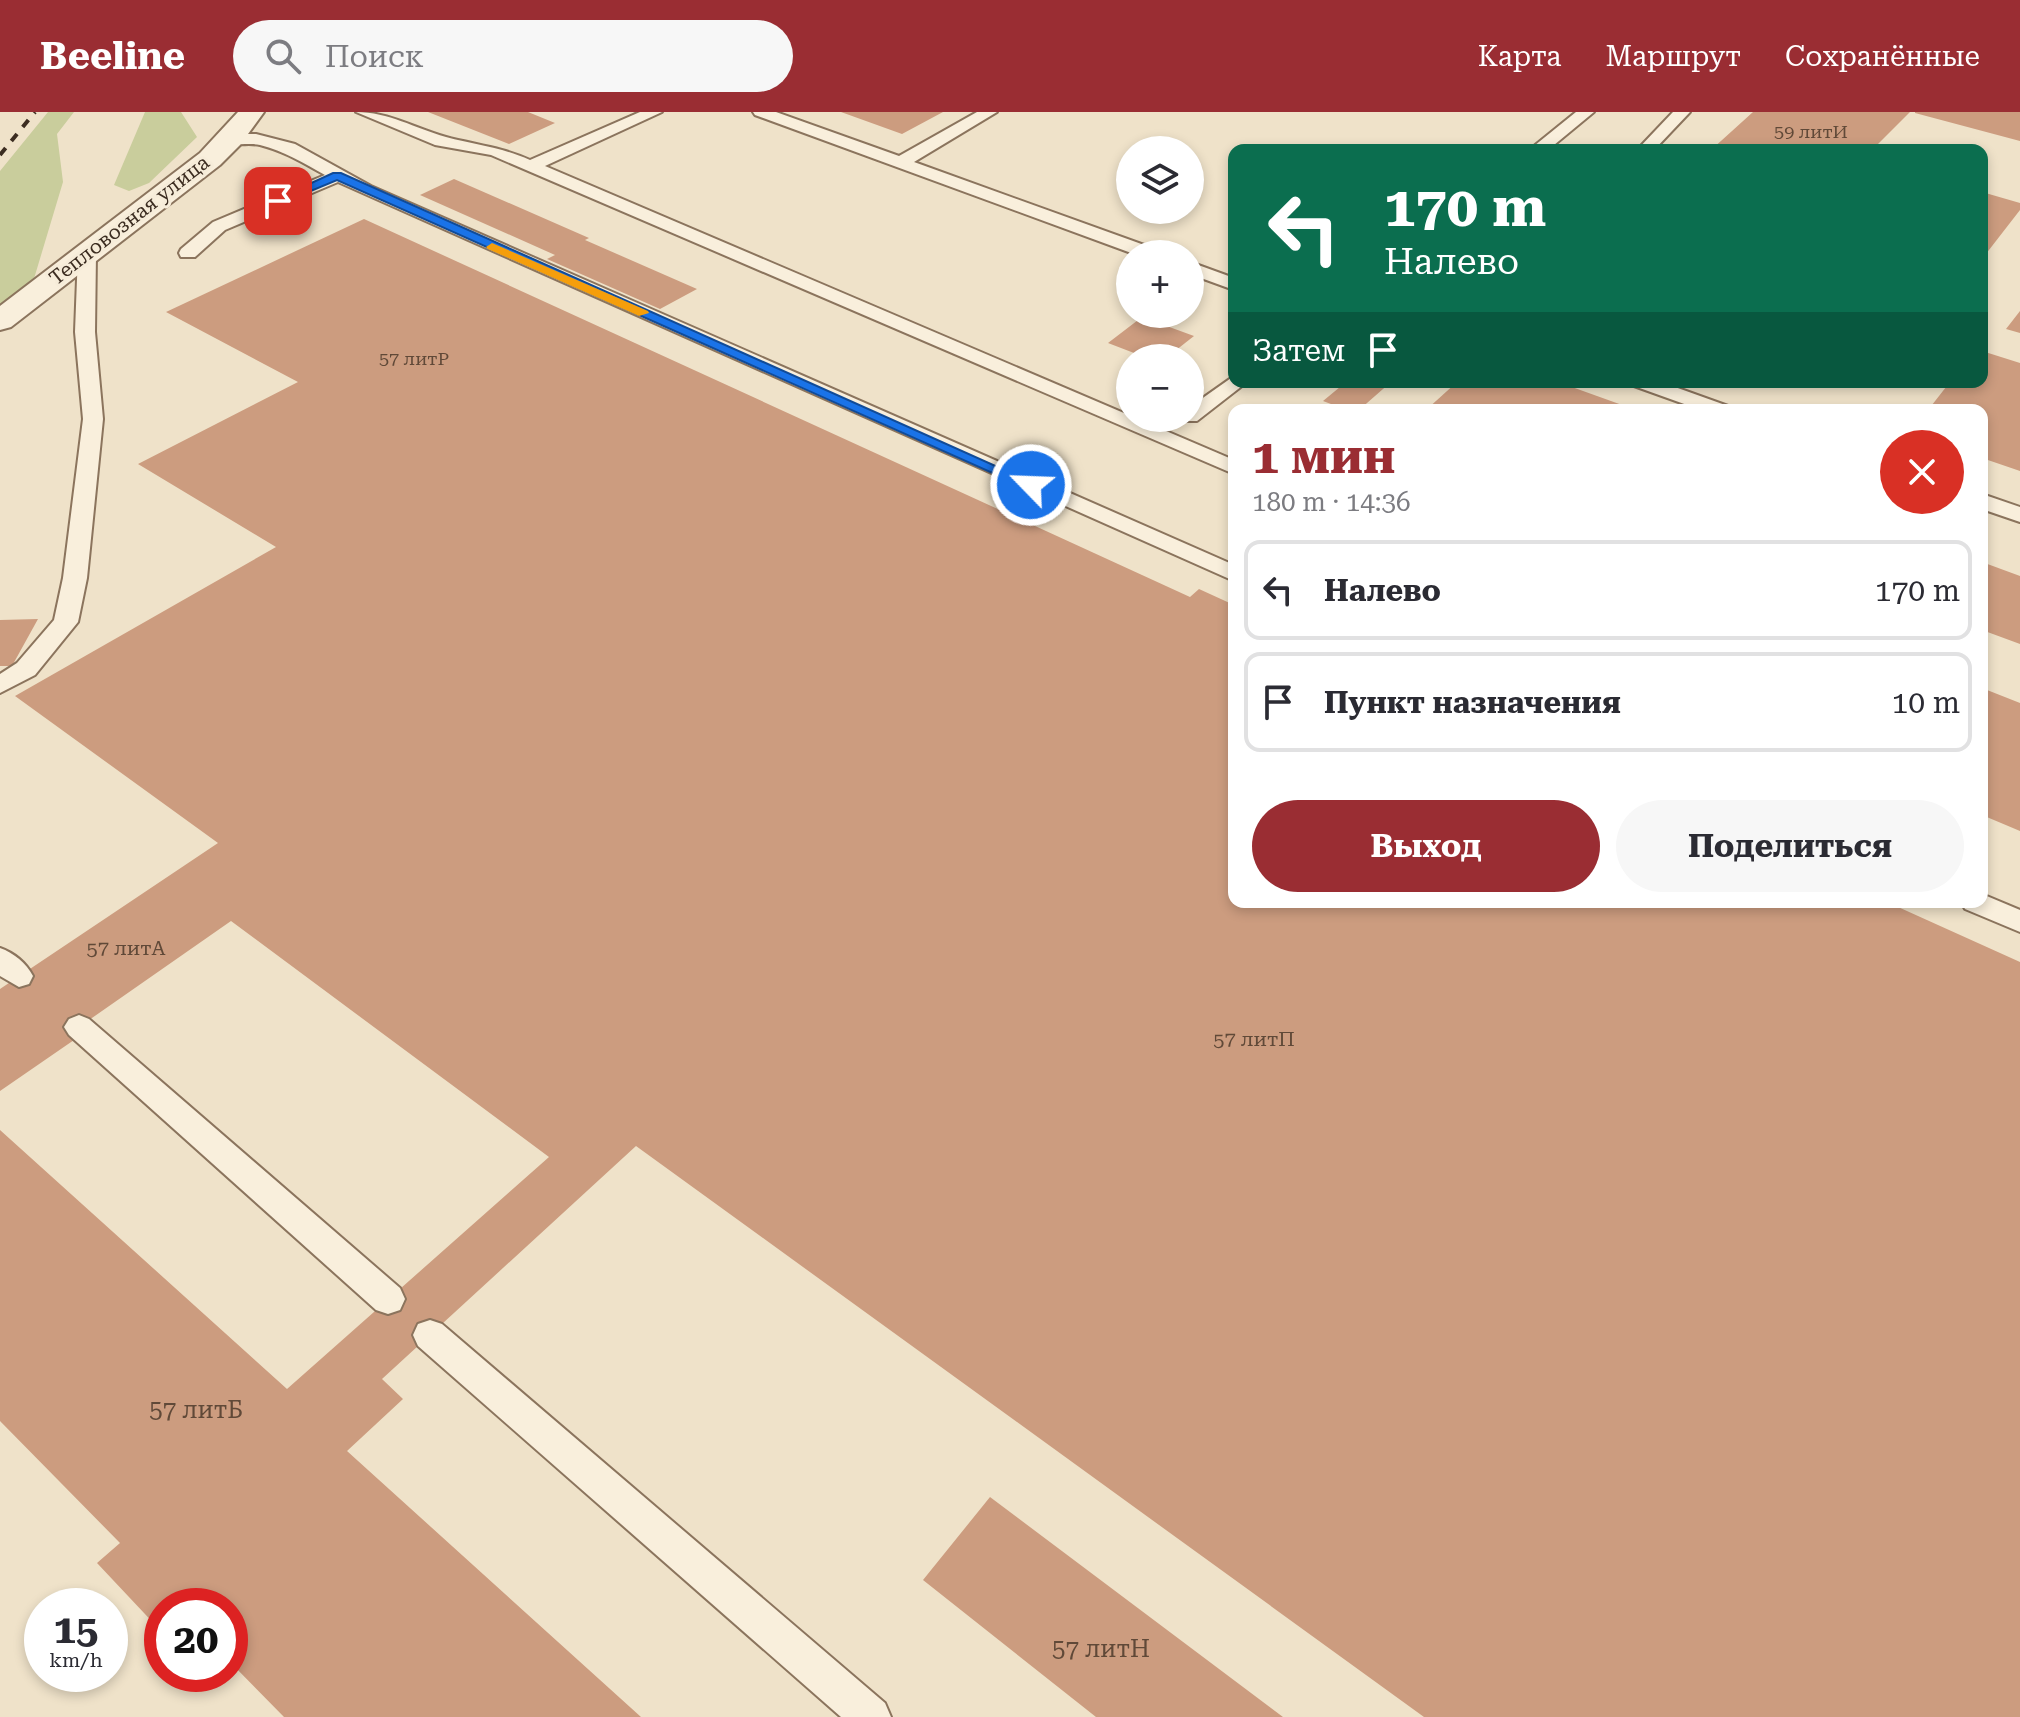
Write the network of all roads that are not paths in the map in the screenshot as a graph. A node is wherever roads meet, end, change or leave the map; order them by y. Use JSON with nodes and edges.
{"nodes":[{"id":1,"x":251,"y":112,"type":"edge"},
{"id":2,"x":364,"y":112,"type":"edge"},
{"id":3,"x":654,"y":112,"type":"edge"},
{"id":4,"x":761,"y":112,"type":"edge"},
{"id":5,"x":989,"y":112,"type":"edge"},
{"id":6,"x":1586,"y":112,"type":"edge"},
{"id":7,"x":1682,"y":112,"type":"edge"},
{"id":8,"x":231,"y":139,"type":"junction"},
{"id":9,"x":1545,"y":144,"type":"edge"},
{"id":10,"x":1651,"y":144,"type":"edge"},
{"id":11,"x":900,"y":163,"type":"junction"},
{"id":12,"x":530,"y":166,"type":"junction"},
{"id":13,"x":337,"y":176,"type":"junction"},
{"id":14,"x":1116,"y":241,"type":"edge"},
{"id":15,"x":87,"y":253,"type":"junction"},
{"id":16,"x":188,"y":253,"type":"dead end"},
{"id":17,"x":1204,"y":273,"type":"edge"},
{"id":18,"x":1228,"y":282,"type":"edge"},
{"id":19,"x":0,"y":321,"type":"edge"},
{"id":20,"x":1228,"y":387,"type":"edge"},
{"id":21,"x":1658,"y":388,"type":"edge"},
{"id":22,"x":1704,"y":404,"type":"edge"},
{"id":23,"x":1204,"y":406,"type":"edge"},
{"id":24,"x":1170,"y":432,"type":"edge"},
{"id":25,"x":1163,"y":437,"type":"junction"},
{"id":26,"x":1228,"y":465,"type":"edge"},
{"id":27,"x":1988,"y":503,"type":"edge"},
{"id":28,"x":2020,"y":515,"type":"edge"},
{"id":29,"x":1228,"y":571,"type":"edge"},
{"id":30,"x":0,"y":685,"type":"edge"},
{"id":31,"x":1988,"y":908,"type":"edge"},
{"id":32,"x":2020,"y":922,"type":"edge"},
{"id":33,"x":79,"y":1027,"type":"dead end"},
{"id":34,"x":388,"y":1299,"type":"dead end"},
{"id":35,"x":430,"y":1335,"type":"dead end"},
{"id":36,"x":871,"y":1717,"type":"edge"}],
"edges":[{"from":1,"to":8,"type":"street","name":"Тепловозная улица"},
{"from":2,"to":12,"type":"lane"},
{"from":3,"to":12,"type":"lane"},
{"from":4,"to":11,"type":"lane"},
{"from":5,"to":11,"type":"lane"},
{"from":6,"to":9,"type":"lane"},
{"from":7,"to":10,"type":"lane"},
{"from":8,"to":13,"type":"lane"},
{"from":8,"to":15,"type":"street","name":"Тепловозная улица"},
{"from":11,"to":14,"type":"lane"},
{"from":12,"to":25,"type":"lane"},
{"from":13,"to":16,"type":"lane"},
{"from":13,"to":29,"type":"lane"},
{"from":15,"to":19,"type":"street","name":"Тепловозная улица"},
{"from":15,"to":30,"type":"lane"},
{"from":17,"to":18,"type":"lane"},
{"from":20,"to":23,"type":"lane"},
{"from":21,"to":22,"type":"lane"},
{"from":24,"to":25,"type":"lane"},
{"from":25,"to":26,"type":"lane"},
{"from":27,"to":28,"type":"lane"},
{"from":31,"to":32,"type":"lane"},
{"from":33,"to":34,"type":"lane"},
{"from":35,"to":36,"type":"lane"}]}
